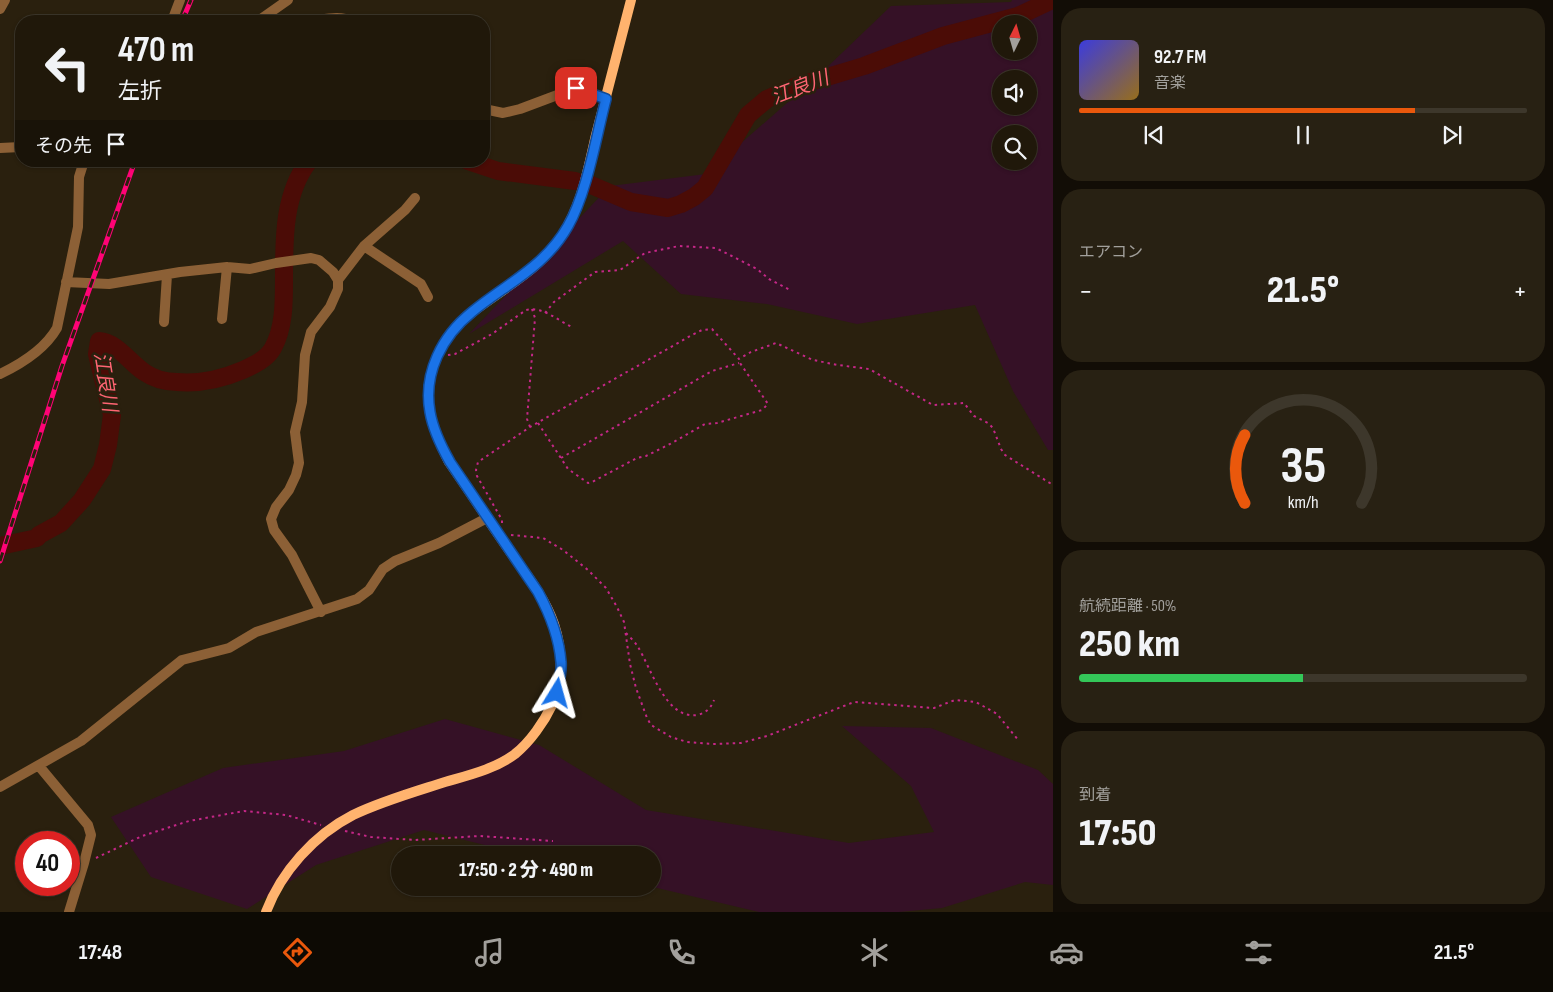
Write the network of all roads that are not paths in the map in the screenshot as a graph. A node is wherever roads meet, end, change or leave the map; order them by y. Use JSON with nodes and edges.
{"nodes":[{"id":1,"x":5,"y":0,"type":"edge"},
{"id":2,"x":180,"y":0,"type":"edge"},
{"id":3,"x":288,"y":0,"type":"edge"},
{"id":4,"x":631,"y":0,"type":"edge"},
{"id":5,"x":0,"y":9,"type":"edge"},
{"id":6,"x":174,"y":15,"type":"edge"},
{"id":7,"x":267,"y":15,"type":"edge"},
{"id":8,"x":606,"y":99,"type":"junction"},
{"id":9,"x":490,"y":110,"type":"edge"},
{"id":10,"x":15,"y":147,"type":"edge"},
{"id":11,"x":0,"y":148,"type":"edge"},
{"id":12,"x":82,"y":167,"type":"edge"},
{"id":13,"x":415,"y":198,"type":"dead end"},
{"id":14,"x":364,"y":246,"type":"junction"},
{"id":15,"x":227,"y":267,"type":"junction"},
{"id":16,"x":166,"y":274,"type":"junction"},
{"id":17,"x":338,"y":280,"type":"junction"},
{"id":18,"x":66,"y":282,"type":"junction"},
{"id":19,"x":428,"y":297,"type":"dead end"},
{"id":20,"x":222,"y":319,"type":"dead end"},
{"id":21,"x":164,"y":322,"type":"dead end"},
{"id":22,"x":0,"y":374,"type":"edge"},
{"id":23,"x":487,"y":518,"type":"junction"},
{"id":24,"x":320,"y":612,"type":"junction"},
{"id":25,"x":39,"y":766,"type":"junction"},
{"id":26,"x":0,"y":787,"type":"edge"},
{"id":27,"x":69,"y":912,"type":"edge"},
{"id":28,"x":266,"y":912,"type":"edge"}],
"edges":[{"from":1,"to":5,"type":"street"},
{"from":2,"to":6,"type":"street"},
{"from":3,"to":7,"type":"street"},
{"from":4,"to":8,"type":"street"},
{"from":8,"to":9,"type":"street"},
{"from":8,"to":23,"type":"street"},
{"from":10,"to":11,"type":"street"},
{"from":12,"to":18,"type":"street"},
{"from":13,"to":14,"type":"street"},
{"from":14,"to":17,"type":"street"},
{"from":14,"to":19,"type":"street"},
{"from":15,"to":16,"type":"street"},
{"from":15,"to":17,"type":"street"},
{"from":15,"to":20,"type":"street"},
{"from":16,"to":18,"type":"street"},
{"from":16,"to":21,"type":"street"},
{"from":17,"to":24,"type":"street"},
{"from":18,"to":22,"type":"street"},
{"from":23,"to":24,"type":"street"},
{"from":23,"to":28,"type":"street"},
{"from":24,"to":25,"type":"street"},
{"from":25,"to":26,"type":"street"},
{"from":25,"to":27,"type":"street"}]}
